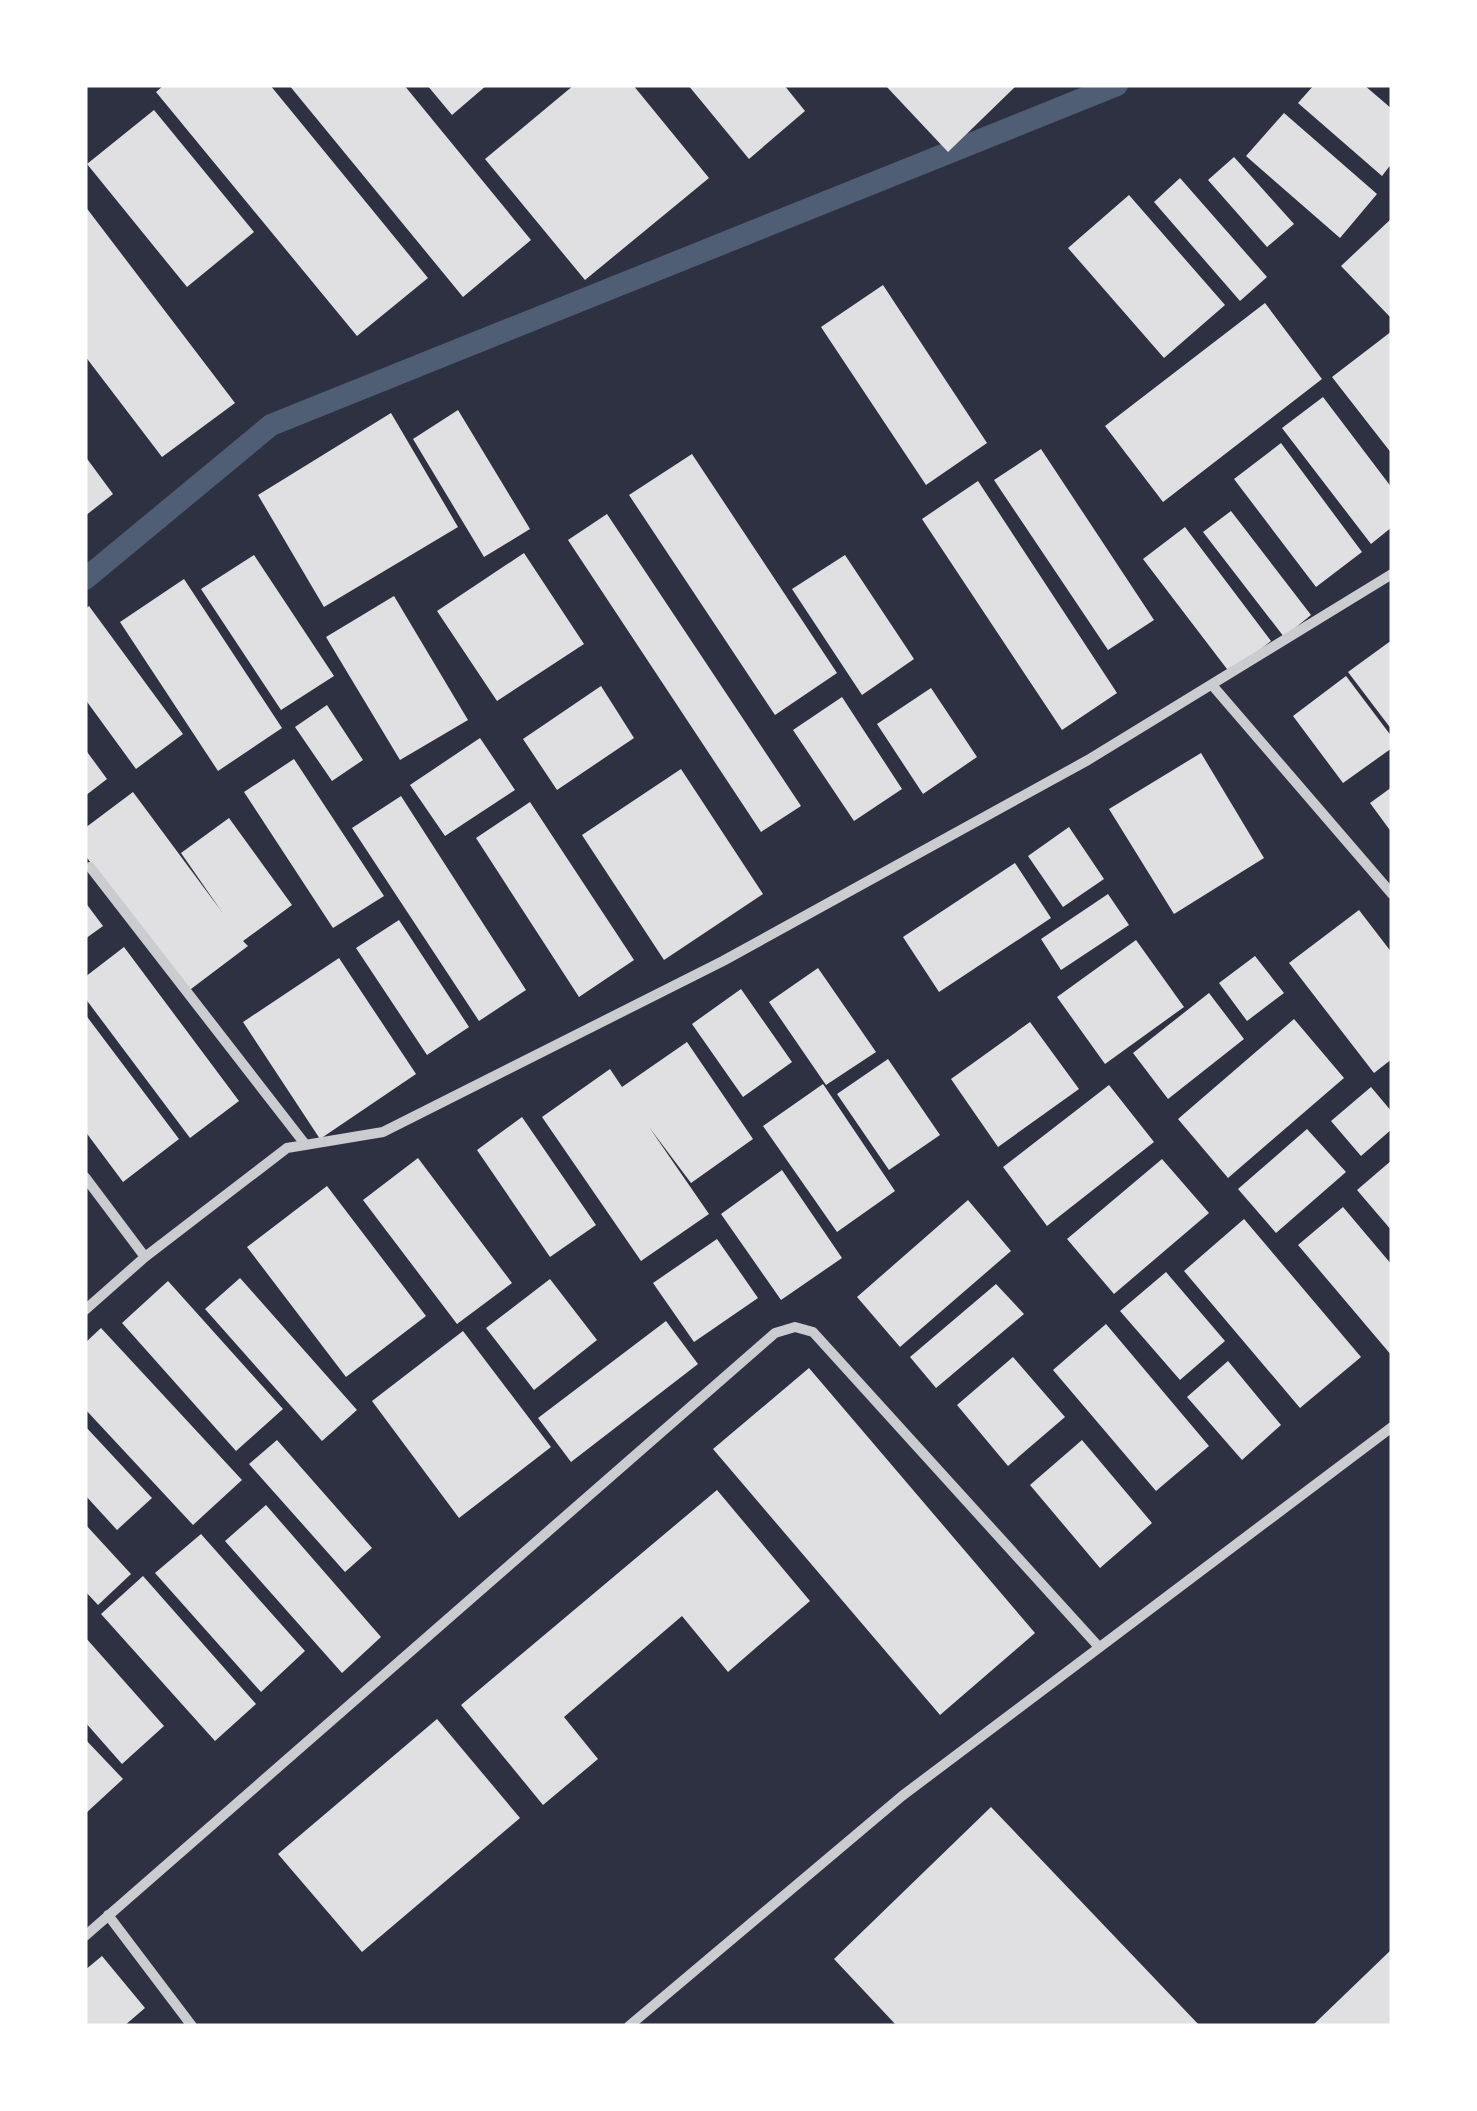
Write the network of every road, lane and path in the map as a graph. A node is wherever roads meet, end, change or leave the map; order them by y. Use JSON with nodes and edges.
{"nodes":[{"id":1,"x":1392,"y":574,"type":"edge"},
{"id":2,"x":1212,"y":684,"type":"junction"},
{"id":3,"x":90,"y":866,"type":"dead end"},
{"id":4,"x":1392,"y":894,"type":"edge"},
{"id":5,"x":305,"y":1144,"type":"junction"},
{"id":6,"x":85,"y":1176,"type":"edge"},
{"id":7,"x":144,"y":1257,"type":"junction"},
{"id":8,"x":85,"y":1310,"type":"edge"},
{"id":9,"x":1392,"y":1427,"type":"edge"},
{"id":10,"x":1099,"y":1647,"type":"junction"},
{"id":11,"x":108,"y":1915,"type":"junction"},
{"id":12,"x":85,"y":1936,"type":"edge"},
{"id":13,"x":192,"y":2026,"type":"edge"},
{"id":14,"x":629,"y":2026,"type":"edge"}],
"edges":[{"from":1,"to":2,"type":"street"},
{"from":2,"to":4,"type":"street"},
{"from":2,"to":5,"type":"street"},
{"from":3,"to":5,"type":"street"},
{"from":5,"to":7,"type":"street"},
{"from":6,"to":7,"type":"street"},
{"from":7,"to":8,"type":"street"},
{"from":9,"to":10,"type":"street"},
{"from":10,"to":11,"type":"street"},
{"from":10,"to":14,"type":"street"},
{"from":11,"to":12,"type":"street"},
{"from":11,"to":13,"type":"street"}]}
